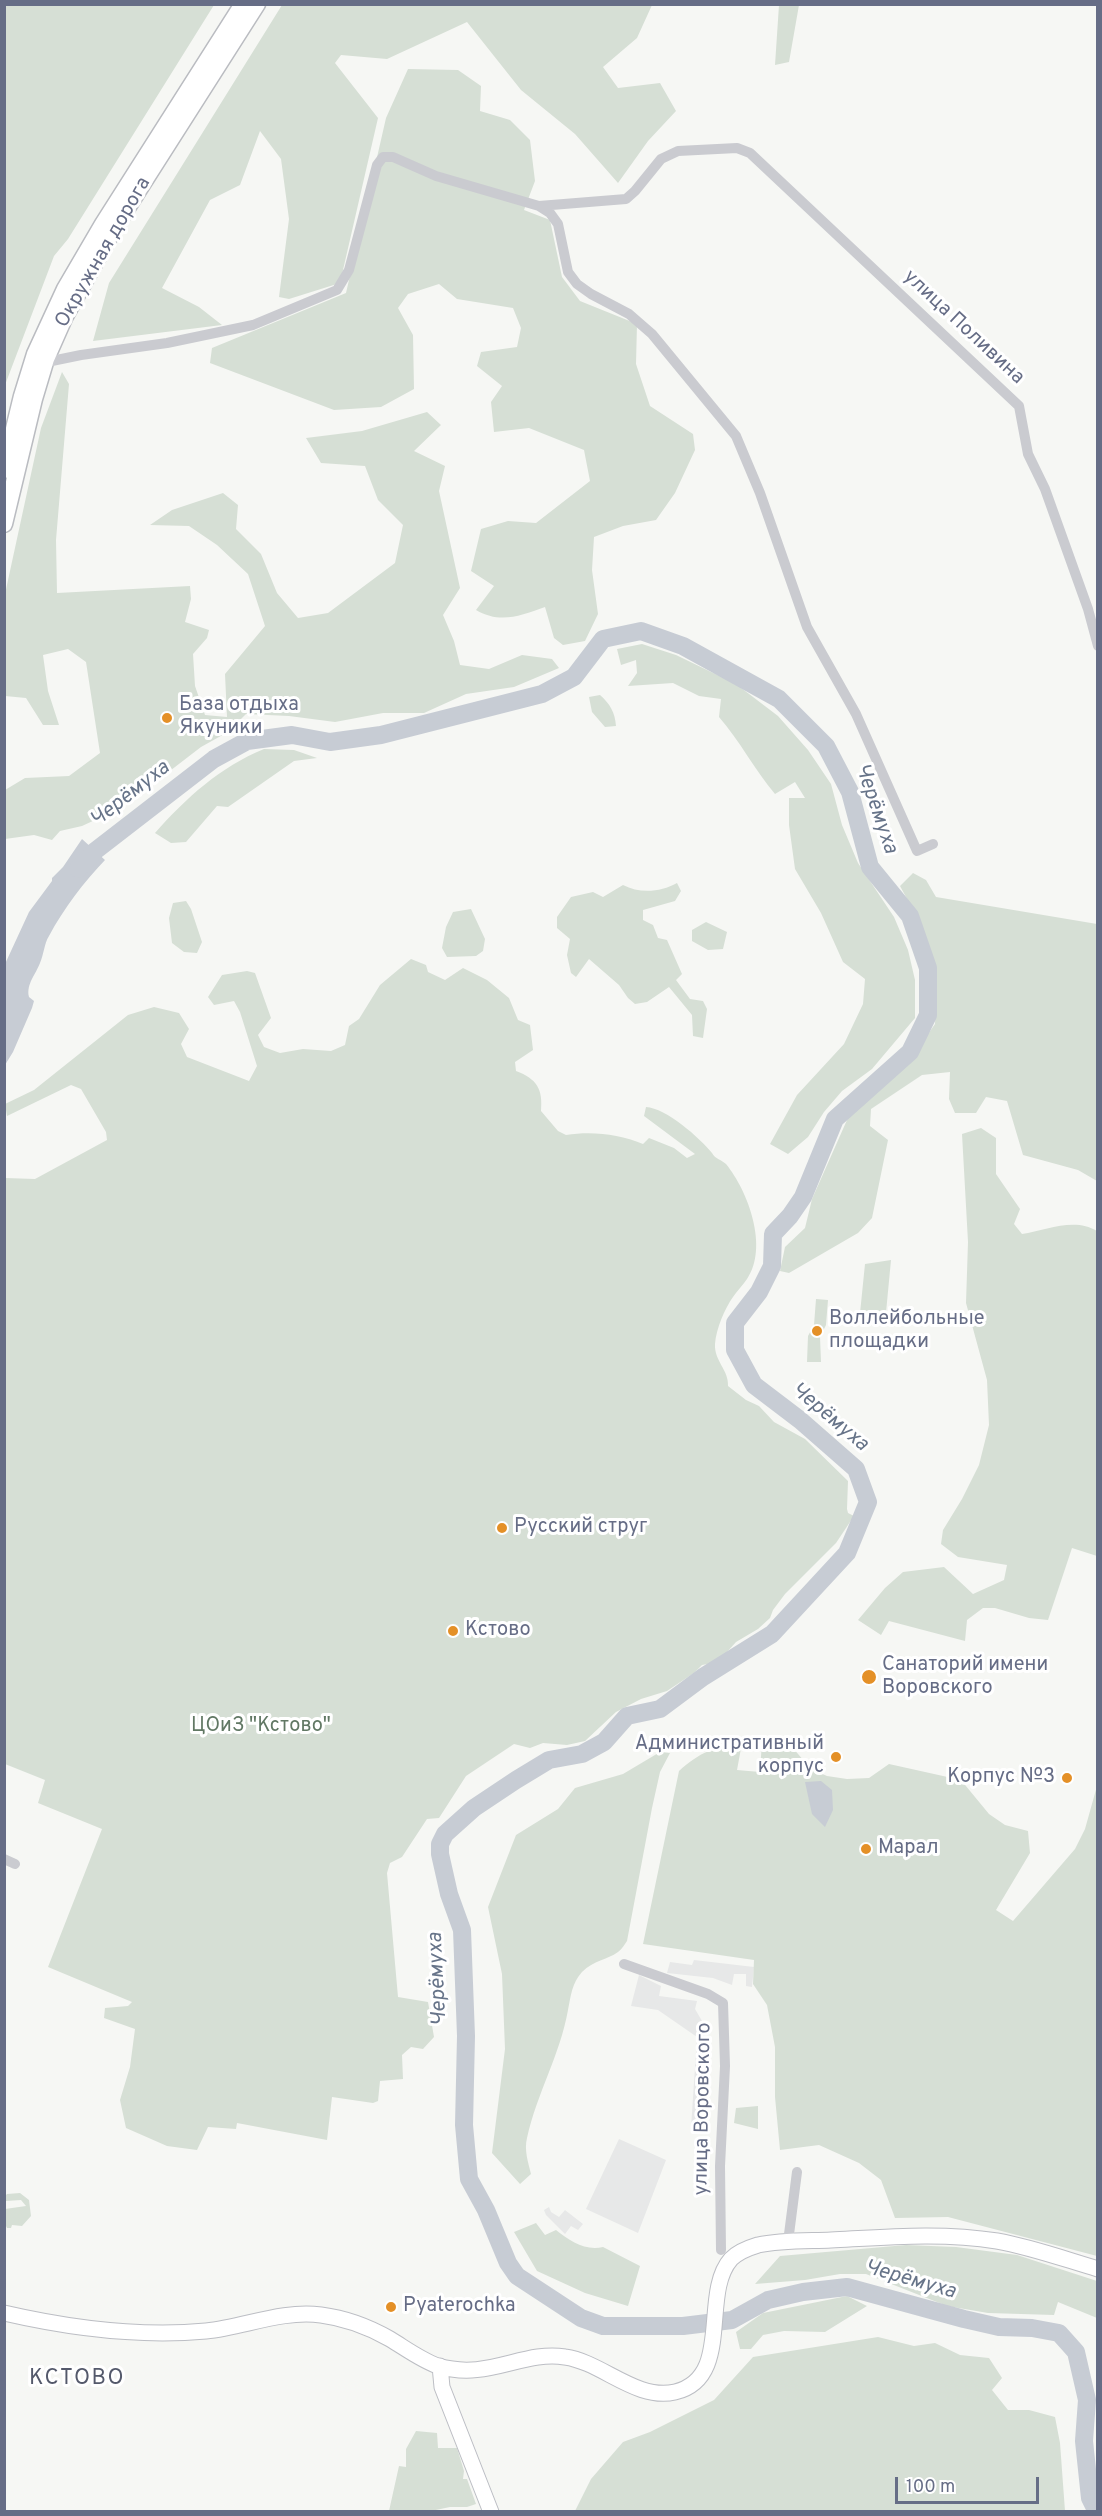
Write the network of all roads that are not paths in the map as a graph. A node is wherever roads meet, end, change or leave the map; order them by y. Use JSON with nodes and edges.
{"nodes":[{"id":1,"x":243,"y":4,"type":"edge"},
{"id":2,"x":257,"y":4,"type":"edge"},
{"id":3,"x":539,"y":206,"type":"junction"},
{"id":4,"x":38,"y":365,"type":"junction"},
{"id":5,"x":4,"y":470,"type":"edge"},
{"id":6,"x":4,"y":524,"type":"edge"},
{"id":7,"x":1098,"y":646,"type":"edge"},
{"id":8,"x":933,"y":844,"type":"dead end"},
{"id":9,"x":624,"y":1964,"type":"dead end"},
{"id":10,"x":797,"y":2172,"type":"dead end"},
{"id":11,"x":788,"y":2242,"type":"junction"},
{"id":12,"x":721,"y":2250,"type":"dead end"},
{"id":13,"x":1098,"y":2269,"type":"edge"},
{"id":14,"x":4,"y":2313,"type":"edge"},
{"id":15,"x":440,"y":2366,"type":"junction"},
{"id":16,"x":491,"y":2511,"type":"edge"}],
"edges":[{"from":1,"to":4,"type":"main road","name":"Окружная дорога"},
{"from":2,"to":4,"type":"main road","name":"Окружная дорога"},
{"from":3,"to":4,"type":"street"},
{"from":3,"to":7,"type":"street","name":"улица Поливина"},
{"from":3,"to":8,"type":"street"},
{"from":4,"to":5,"type":"main road","name":"Окружная дорога"},
{"from":4,"to":6,"type":"main road","name":"Окружная дорога"},
{"from":9,"to":12,"type":"street","name":"улица Воровского"},
{"from":10,"to":11,"type":"street"},
{"from":11,"to":13,"type":"main road"},
{"from":11,"to":15,"type":"main road"},
{"from":14,"to":15,"type":"main road"},
{"from":15,"to":16,"type":"main road"}]}
